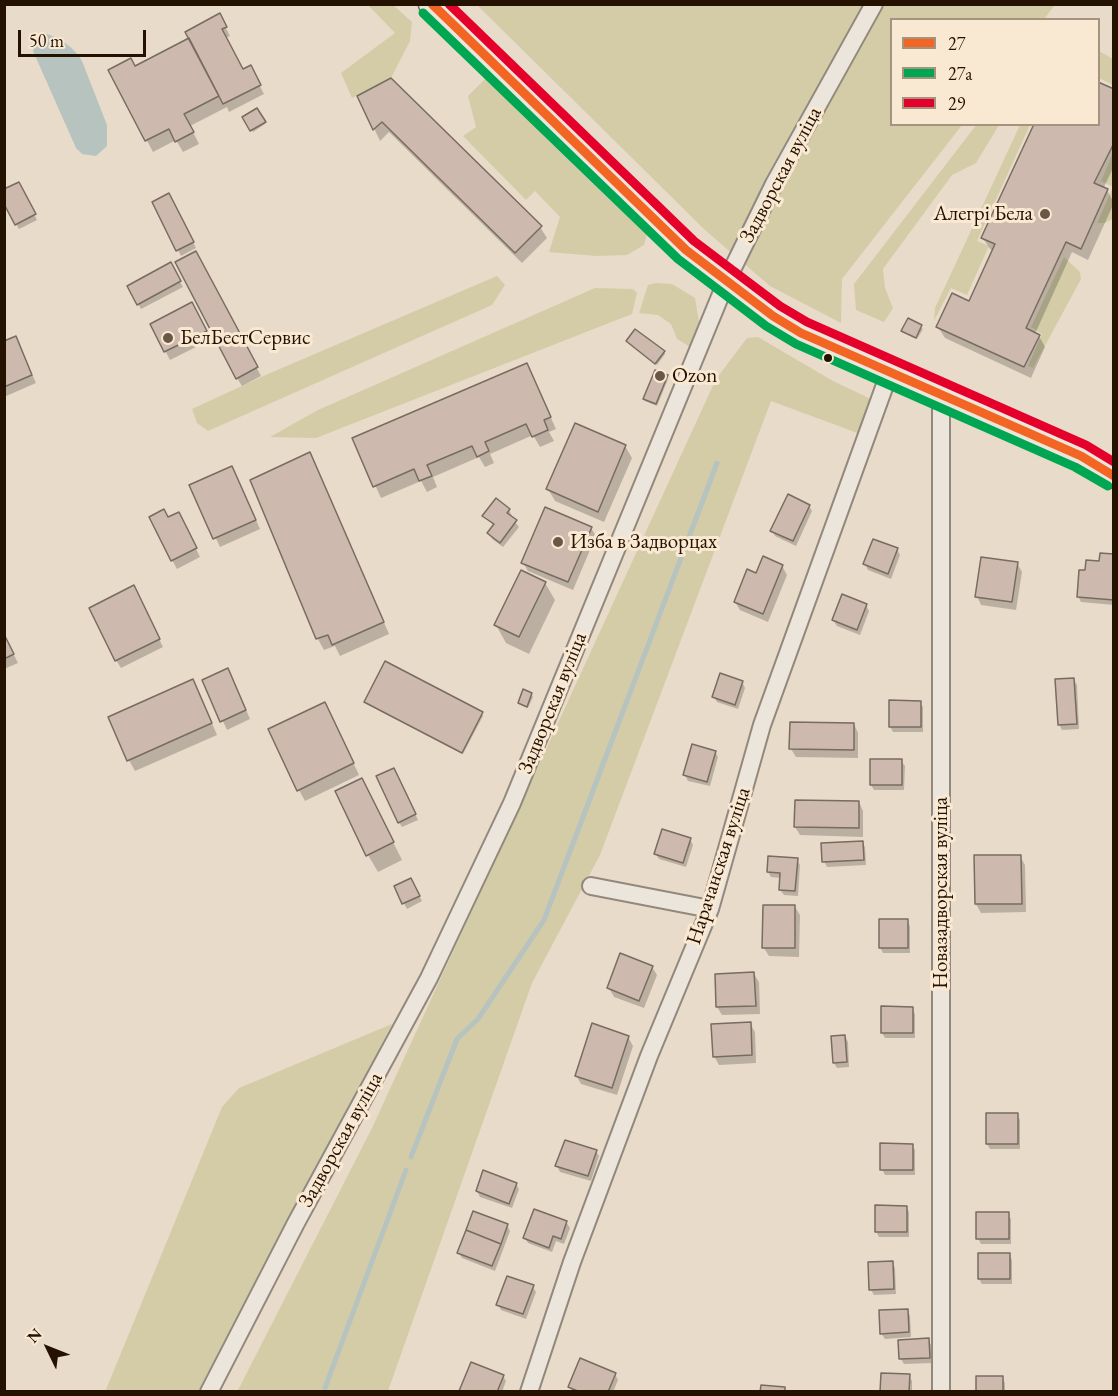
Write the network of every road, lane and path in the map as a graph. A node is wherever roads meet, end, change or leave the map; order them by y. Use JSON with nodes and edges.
{"nodes":[{"id":1,"x":431,"y":4,"type":"edge"},
{"id":2,"x":874,"y":4,"type":"edge"},
{"id":3,"x":726,"y":282,"type":"junction"},
{"id":4,"x":890,"y":371,"type":"junction"},
{"id":5,"x":941,"y":395,"type":"junction"},
{"id":6,"x":1113,"y":476,"type":"edge"},
{"id":7,"x":591,"y":886,"type":"dead end"},
{"id":8,"x":710,"y":909,"type":"junction"},
{"id":9,"x":209,"y":1392,"type":"edge"},
{"id":10,"x":529,"y":1392,"type":"edge"},
{"id":11,"x":941,"y":1392,"type":"edge"}],
"edges":[{"from":1,"to":3,"type":"main road"},
{"from":2,"to":3,"type":"street","name":"Задворская вуліца"},
{"from":3,"to":4,"type":"main road"},
{"from":3,"to":9,"type":"street","name":"Задворская вуліца"},
{"from":4,"to":5,"type":"main road"},
{"from":4,"to":8,"type":"street","name":"Нарачанская вуліца"},
{"from":5,"to":6,"type":"main road"},
{"from":5,"to":11,"type":"street","name":"Новазадворская вуліца"},
{"from":7,"to":8,"type":"street"},
{"from":8,"to":10,"type":"street","name":"Нарачанская вуліца"}]}
